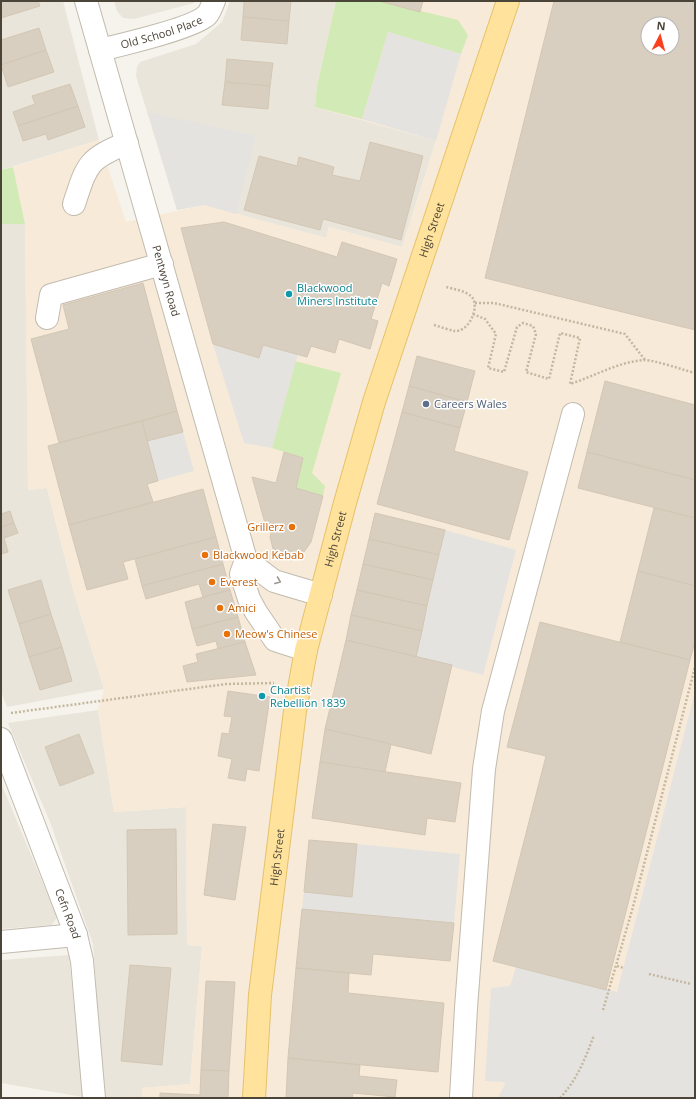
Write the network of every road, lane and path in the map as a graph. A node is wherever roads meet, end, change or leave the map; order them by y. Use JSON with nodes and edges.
{"nodes":[{"id":1,"x":86,"y":1,"type":"edge"},
{"id":2,"x":214,"y":1,"type":"edge"},
{"id":3,"x":508,"y":1,"type":"edge"},
{"id":4,"x":100,"y":50,"type":"junction"},
{"id":5,"x":127,"y":143,"type":"junction"},
{"id":6,"x":74,"y":204,"type":"dead end"},
{"id":7,"x":162,"y":264,"type":"junction"},
{"id":8,"x":446,"y":287,"type":"dead end"},
{"id":9,"x":475,"y":303,"type":"junction"},
{"id":10,"x":473,"y":314,"type":"junction"},
{"id":11,"x":47,"y":318,"type":"dead end"},
{"id":12,"x":434,"y":325,"type":"dead end"},
{"id":13,"x":645,"y":360,"type":"junction"},
{"id":14,"x":695,"y":374,"type":"edge"},
{"id":15,"x":573,"y":414,"type":"dead end"},
{"id":16,"x":246,"y":560,"type":"junction"},
{"id":17,"x":321,"y":595,"type":"junction"},
{"id":18,"x":306,"y":650,"type":"junction"},
{"id":19,"x":695,"y":667,"type":"edge"},
{"id":20,"x":274,"y":683,"type":"dead end"},
{"id":21,"x":8,"y":713,"type":"dead end"},
{"id":22,"x":1,"y":739,"type":"edge"},
{"id":23,"x":76,"y":935,"type":"junction"},
{"id":24,"x":1,"y":942,"type":"edge"},
{"id":25,"x":617,"y":966,"type":"junction"},
{"id":26,"x":624,"y":968,"type":"dead end"},
{"id":27,"x":649,"y":974,"type":"dead end"},
{"id":28,"x":691,"y":984,"type":"dead end"},
{"id":29,"x":603,"y":1010,"type":"dead end"},
{"id":30,"x":594,"y":1034,"type":"dead end"},
{"id":31,"x":94,"y":1098,"type":"edge"},
{"id":32,"x":254,"y":1098,"type":"edge"},
{"id":33,"x":461,"y":1098,"type":"edge"},
{"id":34,"x":560,"y":1098,"type":"edge"}],
"edges":[{"from":1,"to":4,"type":"street","name":"Pentwyn Road"},
{"from":2,"to":4,"type":"street","name":"Old School Place"},
{"from":3,"to":17,"type":"main road","name":"High Street"},
{"from":4,"to":5,"type":"street","name":"Pentwyn Road"},
{"from":5,"to":6,"type":"street"},
{"from":5,"to":7,"type":"street","name":"Pentwyn Road"},
{"from":7,"to":11,"type":"street"},
{"from":7,"to":16,"type":"street","name":"Pentwyn Road"},
{"from":8,"to":9,"type":"path"},
{"from":9,"to":10,"type":"path"},
{"from":9,"to":13,"type":"path"},
{"from":10,"to":12,"type":"path"},
{"from":10,"to":13,"type":"path"},
{"from":13,"to":14,"type":"path"},
{"from":15,"to":33,"type":"street"},
{"from":16,"to":17,"type":"street","one_way":true},
{"from":16,"to":18,"type":"street","name":"Pentwyn Road"},
{"from":17,"to":18,"type":"main road","name":"High Street"},
{"from":18,"to":32,"type":"main road","name":"High Street"},
{"from":19,"to":25,"type":"path"},
{"from":20,"to":21,"type":"path"},
{"from":22,"to":23,"type":"street","name":"Cefn Road"},
{"from":23,"to":24,"type":"street"},
{"from":23,"to":31,"type":"street","name":"Cefn Road"},
{"from":25,"to":26,"type":"path"},
{"from":25,"to":29,"type":"path"},
{"from":27,"to":28,"type":"path"},
{"from":30,"to":34,"type":"path"}]}
